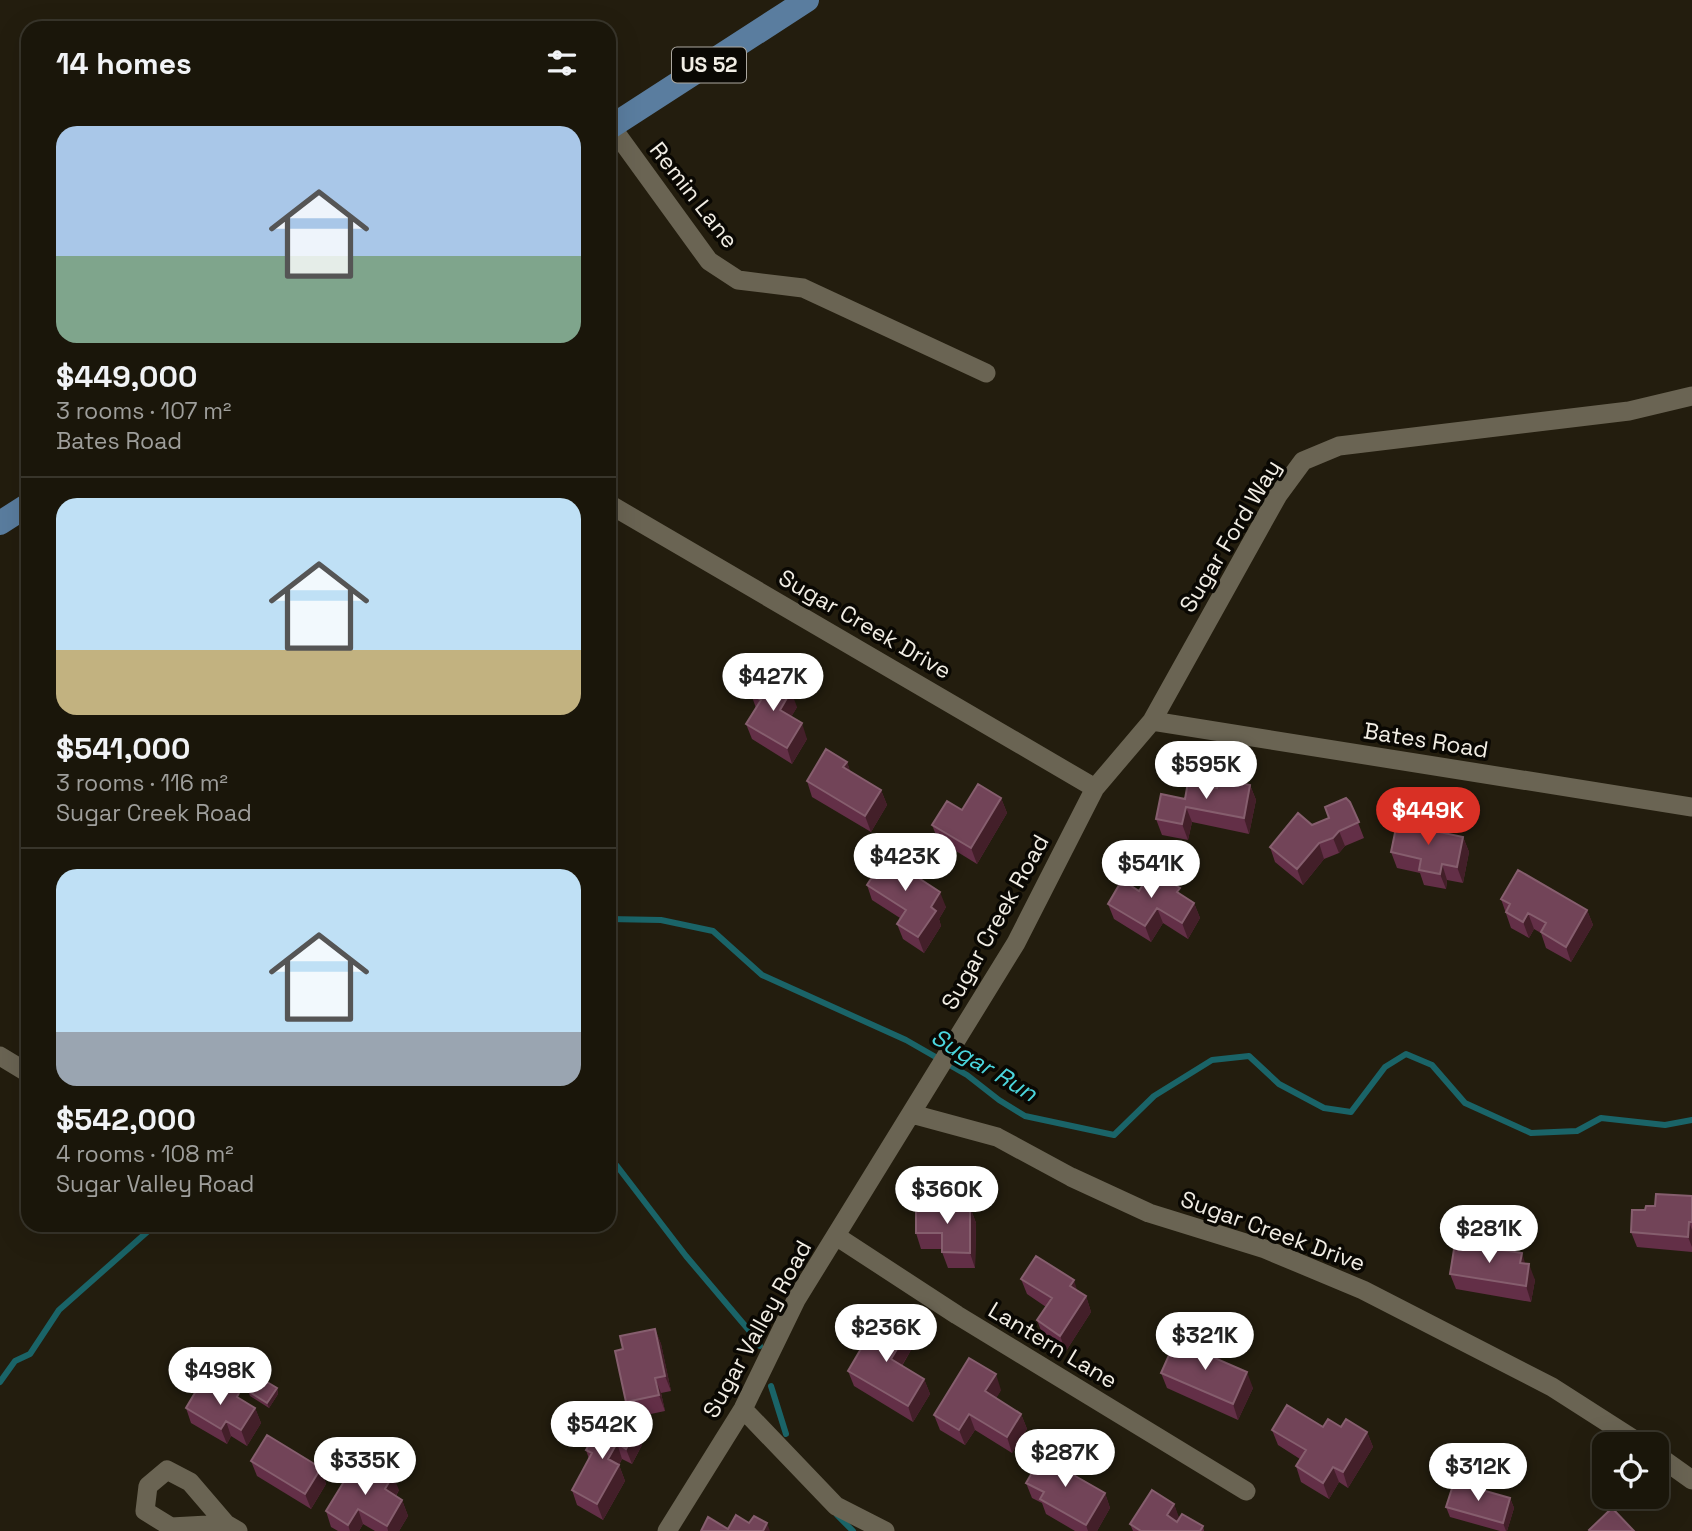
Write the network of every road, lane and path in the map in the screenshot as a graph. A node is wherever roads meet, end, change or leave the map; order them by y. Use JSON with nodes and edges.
{"nodes":[{"id":1,"x":807,"y":0,"type":"edge"},
{"id":2,"x":616,"y":123,"type":"edge"},
{"id":3,"x":616,"y":135,"type":"edge"},
{"id":4,"x":986,"y":373,"type":"dead end"},
{"id":5,"x":1692,"y":396,"type":"edge"},
{"id":6,"x":616,"y":508,"type":"edge"},
{"id":7,"x":21,"y":510,"type":"edge"},
{"id":8,"x":0,"y":523,"type":"edge"},
{"id":9,"x":1152,"y":721,"type":"junction"},
{"id":10,"x":1095,"y":788,"type":"junction"},
{"id":11,"x":1692,"y":807,"type":"edge"},
{"id":12,"x":0,"y":1055,"type":"edge"},
{"id":13,"x":21,"y":1068,"type":"edge"},
{"id":14,"x":912,"y":1114,"type":"junction"},
{"id":15,"x":836,"y":1236,"type":"junction"},
{"id":16,"x":743,"y":1409,"type":"junction"},
{"id":17,"x":1622,"y":1432,"type":"edge"},
{"id":18,"x":1669,"y":1464,"type":"edge"},
{"id":19,"x":1692,"y":1480,"type":"edge"},
{"id":20,"x":1247,"y":1491,"type":"dead end"},
{"id":21,"x":667,"y":1531,"type":"edge"},
{"id":22,"x":886,"y":1531,"type":"edge"}],
"edges":[{"from":1,"to":2,"type":"main road","number":"US 52"},
{"from":3,"to":4,"type":"street","name":"Remin Lane"},
{"from":5,"to":9,"type":"street","name":"Sugar Ford Way"},
{"from":6,"to":10,"type":"street","name":"Sugar Creek Drive"},
{"from":7,"to":8,"type":"main road"},
{"from":9,"to":10,"type":"street","name":"Sugar Ford Way"},
{"from":9,"to":11,"type":"street","name":"Bates Road"},
{"from":10,"to":14,"type":"street","name":"Sugar Creek Road"},
{"from":12,"to":13,"type":"street"},
{"from":14,"to":15,"type":"street","name":"Sugar Valley Road"},
{"from":14,"to":17,"type":"street","name":"Sugar Creek Drive"},
{"from":15,"to":16,"type":"street","name":"Sugar Valley Road"},
{"from":15,"to":20,"type":"street","name":"Lantern Lane"},
{"from":16,"to":21,"type":"street","name":"Sugar Valley Road"},
{"from":16,"to":22,"type":"street"},
{"from":18,"to":19,"type":"street"}]}
